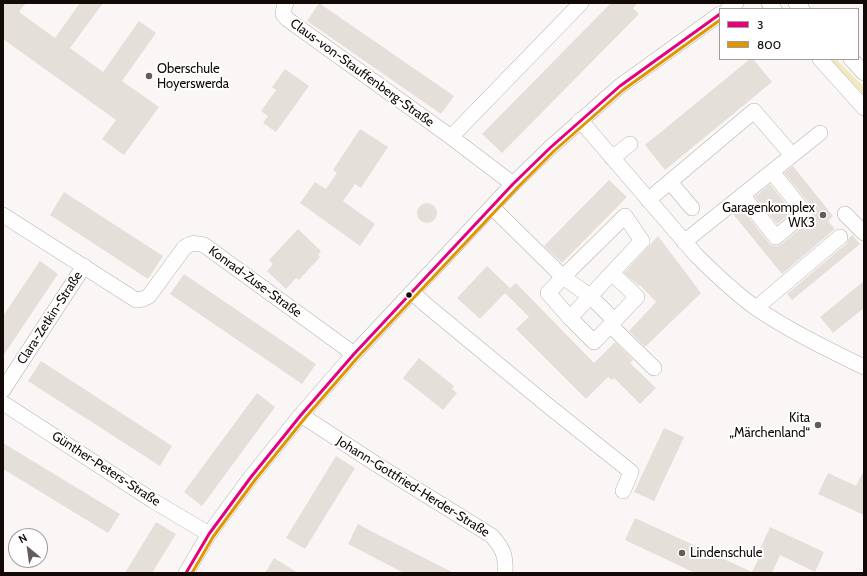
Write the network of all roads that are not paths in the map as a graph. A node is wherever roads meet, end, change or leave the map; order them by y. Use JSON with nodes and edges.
{"nodes":[{"id":1,"x":286,"y":3,"type":"edge"},
{"id":2,"x":582,"y":3,"type":"edge"},
{"id":3,"x":719,"y":15,"type":"edge"},
{"id":4,"x":821,"y":60,"type":"edge"},
{"id":5,"x":852,"y":60,"type":"edge"},
{"id":6,"x":864,"y":72,"type":"edge"},
{"id":7,"x":864,"y":108,"type":"edge"},
{"id":8,"x":580,"y":120,"type":"junction"},
{"id":9,"x":820,"y":133,"type":"dead end"},
{"id":10,"x":451,"y":137,"type":"junction"},
{"id":11,"x":630,"y":144,"type":"dead end"},
{"id":12,"x":792,"y":156,"type":"junction"},
{"id":13,"x":612,"y":158,"type":"junction"},
{"id":14,"x":772,"y":172,"type":"junction"},
{"id":15,"x":670,"y":182,"type":"junction"},
{"id":16,"x":513,"y":184,"type":"junction"},
{"id":17,"x":742,"y":195,"type":"junction"},
{"id":18,"x":648,"y":200,"type":"junction"},
{"id":19,"x":492,"y":207,"type":"junction"},
{"id":20,"x":692,"y":208,"type":"dead end"},
{"id":21,"x":845,"y":214,"type":"dead end"},
{"id":22,"x":3,"y":215,"type":"edge"},
{"id":23,"x":864,"y":233,"type":"edge"},
{"id":24,"x":840,"y":237,"type":"dead end"},
{"id":25,"x":684,"y":242,"type":"junction"},
{"id":26,"x":84,"y":266,"type":"junction"},
{"id":27,"x":612,"y":273,"type":"junction"},
{"id":28,"x":563,"y":277,"type":"junction"},
{"id":29,"x":412,"y":292,"type":"junction"},
{"id":30,"x":590,"y":296,"type":"junction"},
{"id":31,"x":756,"y":308,"type":"junction"},
{"id":32,"x":570,"y":318,"type":"junction"},
{"id":33,"x":613,"y":323,"type":"junction"},
{"id":34,"x":354,"y":354,"type":"junction"},
{"id":35,"x":864,"y":367,"type":"edge"},
{"id":36,"x":654,"y":368,"type":"dead end"},
{"id":37,"x":3,"y":390,"type":"edge"},
{"id":38,"x":3,"y":403,"type":"edge"},
{"id":39,"x":301,"y":415,"type":"junction"},
{"id":40,"x":623,"y":491,"type":"dead end"},
{"id":41,"x":209,"y":534,"type":"junction"},
{"id":42,"x":186,"y":573,"type":"edge"},
{"id":43,"x":505,"y":573,"type":"edge"}],
"edges":[{"from":1,"to":10,"type":"street","name":"Claus-von-Stauffenberg-Straße"},
{"from":2,"to":10,"type":"street"},
{"from":3,"to":8,"type":"street"},
{"from":4,"to":7,"type":"street"},
{"from":5,"to":6,"type":"street"},
{"from":8,"to":13,"type":"street"},
{"from":8,"to":16,"type":"street"},
{"from":9,"to":12,"type":"street"},
{"from":10,"to":16,"type":"street","name":"Claus-von-Stauffenberg-Straße"},
{"from":11,"to":13,"type":"street"},
{"from":12,"to":14,"type":"street"},
{"from":12,"to":15,"type":"street"},
{"from":13,"to":18,"type":"street"},
{"from":14,"to":17,"type":"street"},
{"from":14,"to":17,"type":"street"},
{"from":15,"to":18,"type":"street"},
{"from":15,"to":20,"type":"street"},
{"from":16,"to":19,"type":"street"},
{"from":17,"to":25,"type":"street"},
{"from":18,"to":25,"type":"street"},
{"from":19,"to":28,"type":"street"},
{"from":19,"to":29,"type":"street"},
{"from":21,"to":23,"type":"street"},
{"from":22,"to":26,"type":"street","name":"Konrad-Zuse-Straße"},
{"from":24,"to":31,"type":"street"},
{"from":25,"to":31,"type":"street"},
{"from":26,"to":34,"type":"street","name":"Konrad-Zuse-Straße"},
{"from":26,"to":37,"type":"street","name":"Clara-Zetkin-Straße"},
{"from":27,"to":28,"type":"street"},
{"from":27,"to":30,"type":"street"},
{"from":27,"to":33,"type":"street"},
{"from":28,"to":30,"type":"street"},
{"from":28,"to":32,"type":"street"},
{"from":29,"to":34,"type":"street"},
{"from":29,"to":40,"type":"street"},
{"from":30,"to":32,"type":"street"},
{"from":30,"to":33,"type":"street"},
{"from":31,"to":35,"type":"street"},
{"from":32,"to":33,"type":"street"},
{"from":33,"to":36,"type":"street"},
{"from":34,"to":39,"type":"street"},
{"from":38,"to":41,"type":"street","name":"Günther-Peters-Straße"},
{"from":39,"to":41,"type":"street"},
{"from":39,"to":43,"type":"street","name":"Johann-Gottfried-Herder-Straße"},
{"from":41,"to":42,"type":"street"}]}
